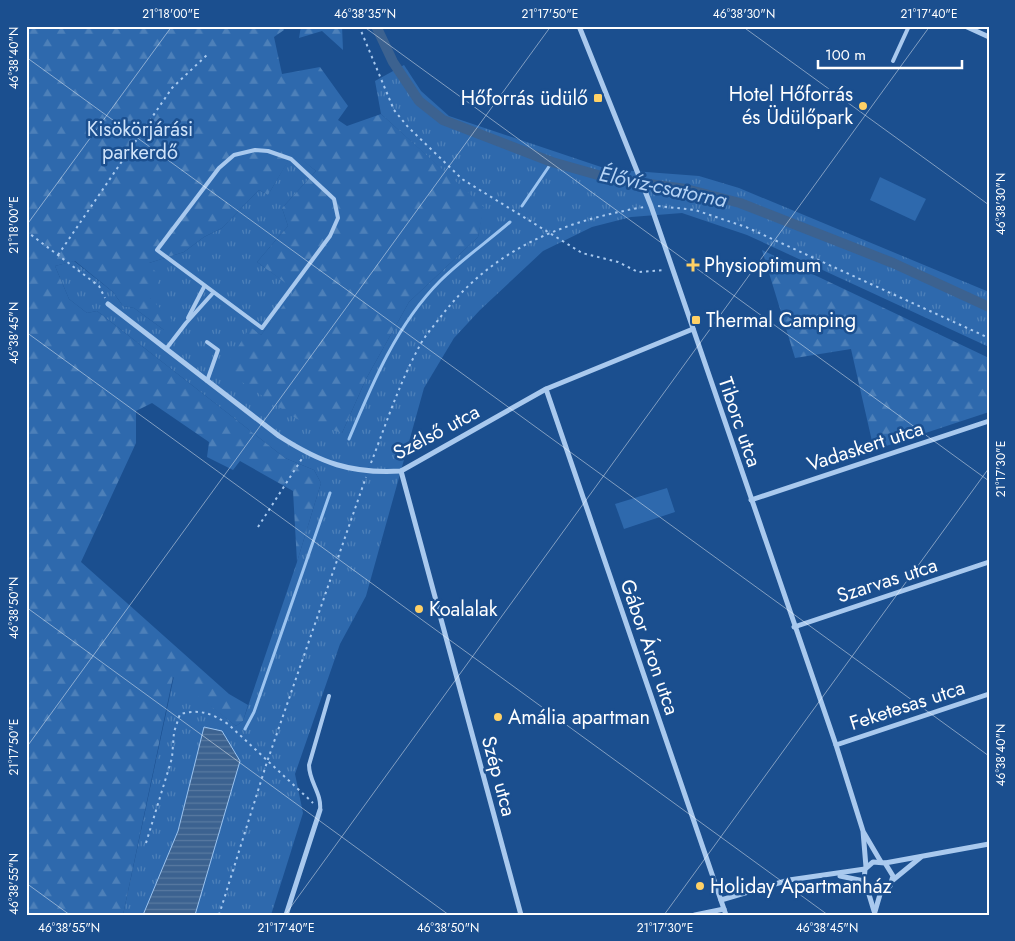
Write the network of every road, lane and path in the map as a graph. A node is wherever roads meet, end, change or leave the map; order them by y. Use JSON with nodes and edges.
{"nodes":[{"id":1,"x":359,"y":26,"type":"edge"},
{"id":2,"x":579,"y":26,"type":"edge"},
{"id":3,"x":910,"y":26,"type":"edge"},
{"id":4,"x":965,"y":26,"type":"edge"},
{"id":5,"x":26,"y":34,"type":"edge"},
{"id":6,"x":989,"y":37,"type":"edge"},
{"id":7,"x":26,"y":43,"type":"edge"},
{"id":8,"x":209,"y":53,"type":"dead end"},
{"id":9,"x":893,"y":61,"type":"dead end"},
{"id":10,"x":651,"y":206,"type":"junction"},
{"id":11,"x":26,"y":231,"type":"edge"},
{"id":12,"x":549,"y":231,"type":"junction"},
{"id":13,"x":58,"y":254,"type":"junction"},
{"id":14,"x":672,"y":269,"type":"junction"},
{"id":15,"x":204,"y":287,"type":"junction"},
{"id":16,"x":213,"y":293,"type":"junction"},
{"id":17,"x":108,"y":304,"type":"joint"},
{"id":18,"x":186,"y":323,"type":"junction"},
{"id":19,"x":693,"y":329,"type":"junction"},
{"id":20,"x":989,"y":338,"type":"edge"},
{"id":21,"x":207,"y":342,"type":"dead end"},
{"id":22,"x":166,"y":349,"type":"junction"},
{"id":23,"x":207,"y":381,"type":"junction"},
{"id":24,"x":546,"y":389,"type":"junction"},
{"id":25,"x":989,"y":421,"type":"edge"},
{"id":26,"x":306,"y":453,"type":"junction"},
{"id":27,"x":401,"y":471,"type":"junction"},
{"id":28,"x":368,"y":472,"type":"junction"},
{"id":29,"x":751,"y":500,"type":"junction"},
{"id":30,"x":258,"y":527,"type":"dead end"},
{"id":31,"x":989,"y":562,"type":"edge"},
{"id":32,"x":794,"y":627,"type":"junction"},
{"id":33,"x":989,"y":694,"type":"edge"},
{"id":34,"x":329,"y":696,"type":"dead end"},
{"id":35,"x":836,"y":745,"type":"junction"},
{"id":36,"x":267,"y":762,"type":"junction"},
{"id":37,"x":320,"y":810,"type":"junction"},
{"id":38,"x":863,"y":831,"type":"junction"},
{"id":39,"x":146,"y":843,"type":"dead end"},
{"id":40,"x":989,"y":844,"type":"edge"},
{"id":41,"x":923,"y":855,"type":"junction"},
{"id":42,"x":883,"y":862,"type":"junction"},
{"id":43,"x":866,"y":868,"type":"junction"},
{"id":44,"x":834,"y":875,"type":"junction"},
{"id":45,"x":893,"y":881,"type":"junction"},
{"id":46,"x":865,"y":883,"type":"junction"},
{"id":47,"x":881,"y":891,"type":"junction"},
{"id":48,"x":721,"y":900,"type":"junction"},
{"id":49,"x":725,"y":912,"type":"edge"},
{"id":50,"x":874,"y":914,"type":"edge"},
{"id":51,"x":219,"y":915,"type":"edge"},
{"id":52,"x":286,"y":915,"type":"edge"},
{"id":53,"x":522,"y":915,"type":"edge"},
{"id":54,"x":695,"y":915,"type":"edge"}],
"edges":[{"from":1,"to":12,"type":"path"},
{"from":2,"to":10,"type":"street","name":"Tiborc utca"},
{"from":3,"to":9,"type":"lane"},
{"from":4,"to":6,"type":"street"},
{"from":5,"to":7,"type":"path"},
{"from":8,"to":13,"type":"path"},
{"from":10,"to":12,"type":"path"},
{"from":10,"to":14,"type":"street","name":"Tiborc utca"},
{"from":10,"to":20,"type":"path"},
{"from":11,"to":13,"type":"path"},
{"from":12,"to":14,"type":"path"},
{"from":12,"to":28,"type":"path"},
{"from":13,"to":17,"type":"path"},
{"from":14,"to":19,"type":"street","name":"Tiborc utca"},
{"from":15,"to":16,"type":"lane"},
{"from":15,"to":16,"type":"lane"},
{"from":15,"to":18,"type":"lane"},
{"from":16,"to":18,"type":"lane"},
{"from":17,"to":22,"type":"street","name":"Szélső utca"},
{"from":18,"to":22,"type":"lane"},
{"from":19,"to":24,"type":"street","name":"Szélső utca"},
{"from":19,"to":29,"type":"street","name":"Tiborc utca"},
{"from":21,"to":23,"type":"lane"},
{"from":22,"to":23,"type":"street","name":"Szélső utca"},
{"from":23,"to":26,"type":"street","name":"Szélső utca"},
{"from":24,"to":27,"type":"street","name":"Szélső utca"},
{"from":24,"to":48,"type":"street","name":"Gábor Áron utca"},
{"from":25,"to":29,"type":"street","name":"Vadaskert utca"},
{"from":26,"to":28,"type":"street","name":"Szélső utca"},
{"from":26,"to":30,"type":"path"},
{"from":27,"to":28,"type":"street","name":"Szélső utca"},
{"from":27,"to":53,"type":"street","name":"Szép utca"},
{"from":28,"to":36,"type":"path"},
{"from":29,"to":32,"type":"street","name":"Tiborc utca"},
{"from":31,"to":32,"type":"street","name":"Szarvas utca"},
{"from":32,"to":35,"type":"street","name":"Tiborc utca"},
{"from":33,"to":35,"type":"street","name":"Feketesas utca"},
{"from":34,"to":37,"type":"lane"},
{"from":35,"to":38,"type":"street","name":"Tiborc utca"},
{"from":36,"to":37,"type":"path"},
{"from":36,"to":39,"type":"path"},
{"from":36,"to":51,"type":"path"},
{"from":37,"to":52,"type":"street"},
{"from":38,"to":42,"type":"street","name":"Tiborc utca"},
{"from":38,"to":43,"type":"street","name":"Tiborc utca"},
{"from":40,"to":41,"type":"street"},
{"from":41,"to":42,"type":"street"},
{"from":41,"to":45,"type":"street"},
{"from":42,"to":43,"type":"street"},
{"from":42,"to":45,"type":"street","name":"Tiborc utca"},
{"from":43,"to":44,"type":"street"},
{"from":43,"to":46,"type":"street","name":"Tiborc utca"},
{"from":44,"to":46,"type":"street"},
{"from":44,"to":48,"type":"street"},
{"from":45,"to":47,"type":"street"},
{"from":46,"to":47,"type":"street"},
{"from":46,"to":50,"type":"street","name":"Tiborc utca"},
{"from":47,"to":50,"type":"street","name":"Tiborc utca"},
{"from":48,"to":49,"type":"street","name":"Gábor Áron utca"},
{"from":49,"to":54,"type":"street"}]}
